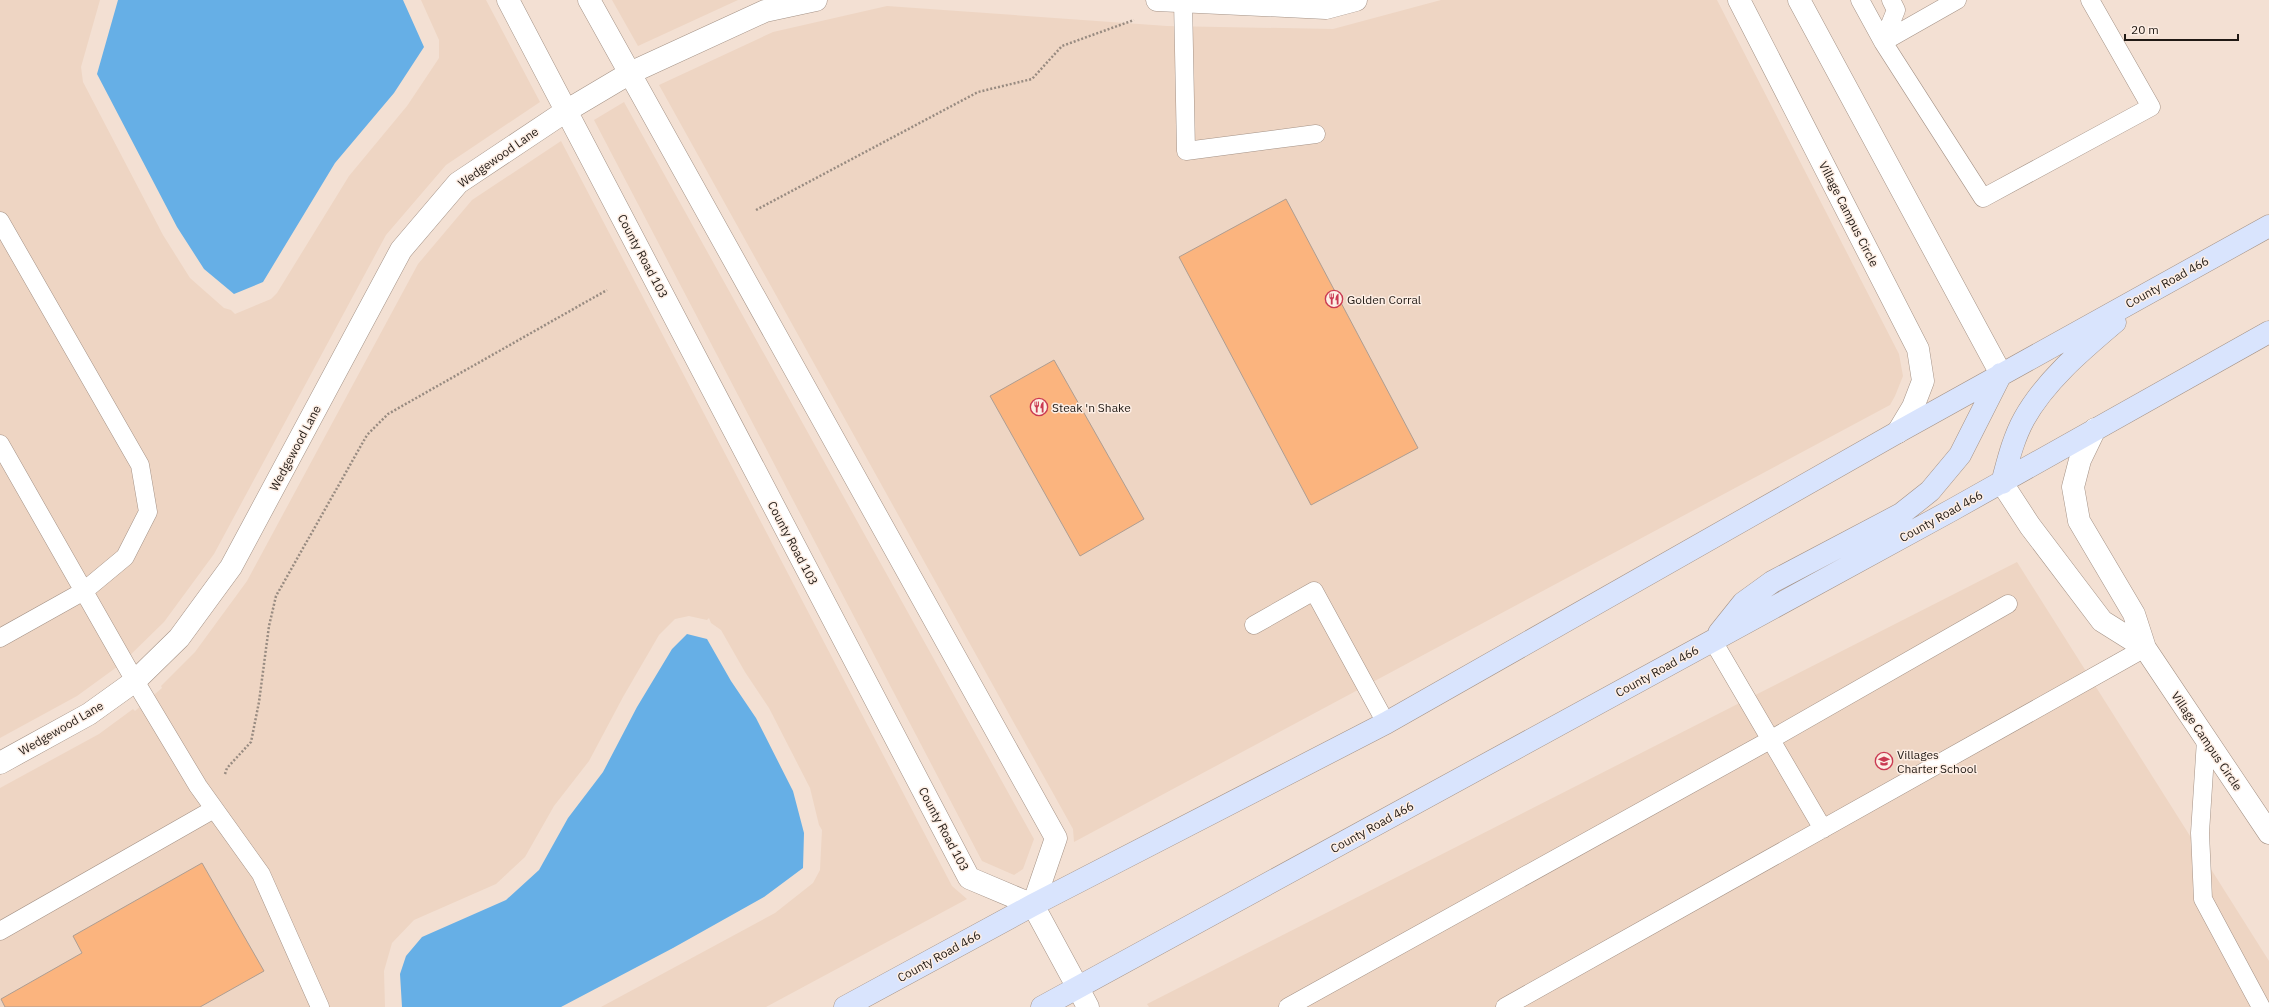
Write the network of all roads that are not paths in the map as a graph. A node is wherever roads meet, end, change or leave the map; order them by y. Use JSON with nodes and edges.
{"nodes":[{"id":1,"x":508,"y":0,"type":"edge"},
{"id":2,"x":590,"y":0,"type":"edge"},
{"id":3,"x":816,"y":0,"type":"edge"},
{"id":4,"x":1157,"y":0,"type":"edge"},
{"id":5,"x":1356,"y":0,"type":"edge"},
{"id":6,"x":1739,"y":0,"type":"edge"},
{"id":7,"x":1799,"y":0,"type":"edge"},
{"id":8,"x":1860,"y":0,"type":"edge"},
{"id":9,"x":1891,"y":0,"type":"edge"},
{"id":10,"x":1957,"y":0,"type":"edge"},
{"id":11,"x":2090,"y":0,"type":"edge"},
{"id":12,"x":1183,"y":1,"type":"edge"},
{"id":13,"x":1883,"y":42,"type":"junction"},
{"id":14,"x":630,"y":73,"type":"junction"},
{"id":15,"x":566,"y":111,"type":"junction"},
{"id":16,"x":1316,"y":134,"type":"dead end"},
{"id":17,"x":0,"y":221,"type":"edge"},
{"id":18,"x":2269,"y":226,"type":"edge"},
{"id":19,"x":2151,"y":291,"type":"junction"},
{"id":20,"x":2269,"y":332,"type":"edge"},
{"id":21,"x":2001,"y":374,"type":"junction"},
{"id":22,"x":2095,"y":429,"type":"junction"},
{"id":23,"x":1898,"y":432,"type":"junction"},
{"id":24,"x":0,"y":444,"type":"edge"},
{"id":25,"x":2002,"y":483,"type":"junction"},
{"id":26,"x":84,"y":592,"type":"junction"},
{"id":27,"x":2008,"y":604,"type":"dead end"},
{"id":28,"x":1254,"y":625,"type":"dead end"},
{"id":29,"x":1,"y":636,"type":"edge"},
{"id":30,"x":1713,"y":641,"type":"junction"},
{"id":31,"x":2145,"y":648,"type":"junction"},
{"id":32,"x":135,"y":681,"type":"junction"},
{"id":33,"x":1386,"y":723,"type":"junction"},
{"id":34,"x":1770,"y":740,"type":"junction"},
{"id":35,"x":2206,"y":740,"type":"junction"},
{"id":36,"x":0,"y":763,"type":"edge"},
{"id":37,"x":214,"y":809,"type":"junction"},
{"id":38,"x":1823,"y":829,"type":"junction"},
{"id":39,"x":2269,"y":833,"type":"edge"},
{"id":40,"x":1033,"y":905,"type":"junction"},
{"id":41,"x":0,"y":931,"type":"edge"},
{"id":42,"x":1078,"y":988,"type":"junction"},
{"id":43,"x":320,"y":1007,"type":"edge"},
{"id":44,"x":845,"y":1007,"type":"edge"},
{"id":45,"x":1042,"y":1007,"type":"edge"},
{"id":46,"x":1088,"y":1007,"type":"edge"},
{"id":47,"x":1288,"y":1007,"type":"edge"},
{"id":48,"x":1505,"y":1007,"type":"edge"},
{"id":49,"x":2261,"y":1007,"type":"edge"}],
"edges":[{"from":1,"to":15,"type":"street","name":"County Road 103"},
{"from":2,"to":14,"type":"street"},
{"from":3,"to":14,"type":"street"},
{"from":4,"to":12,"type":"street"},
{"from":5,"to":12,"type":"street"},
{"from":6,"to":23,"type":"street","name":"Village Campus Circle"},
{"from":7,"to":21,"type":"street"},
{"from":8,"to":13,"type":"lane"},
{"from":9,"to":13,"type":"lane"},
{"from":10,"to":13,"type":"lane"},
{"from":11,"to":13,"type":"lane"},
{"from":12,"to":16,"type":"lane"},
{"from":14,"to":15,"type":"street","name":"Wedgewood Lane"},
{"from":14,"to":40,"type":"street"},
{"from":15,"to":32,"type":"street","name":"Wedgewood Lane"},
{"from":15,"to":40,"type":"street","name":"County Road 103"},
{"from":17,"to":26,"type":"lane"},
{"from":18,"to":19,"type":"main road","name":"County Road 466"},
{"from":19,"to":21,"type":"main road","name":"County Road 466"},
{"from":19,"to":25,"type":"main road"},
{"from":20,"to":22,"type":"main road","name":"County Road 466"},
{"from":21,"to":23,"type":"main road","name":"County Road 466"},
{"from":21,"to":30,"type":"main road"},
{"from":22,"to":25,"type":"main road","name":"County Road 466"},
{"from":22,"to":31,"type":"street"},
{"from":23,"to":33,"type":"main road","name":"County Road 466"},
{"from":24,"to":26,"type":"lane"},
{"from":25,"to":30,"type":"main road","name":"County Road 466"},
{"from":25,"to":31,"type":"street"},
{"from":26,"to":29,"type":"lane"},
{"from":26,"to":32,"type":"lane"},
{"from":27,"to":34,"type":"lane"},
{"from":28,"to":33,"type":"lane"},
{"from":30,"to":34,"type":"lane"},
{"from":30,"to":42,"type":"main road","name":"County Road 466"},
{"from":31,"to":35,"type":"street","name":"Village Campus Circle"},
{"from":31,"to":38,"type":"lane"},
{"from":32,"to":36,"type":"street","name":"Wedgewood Lane"},
{"from":32,"to":37,"type":"lane"},
{"from":33,"to":40,"type":"main road","name":"County Road 466"},
{"from":34,"to":38,"type":"lane"},
{"from":34,"to":47,"type":"lane"},
{"from":35,"to":39,"type":"street","name":"Village Campus Circle"},
{"from":35,"to":49,"type":"lane"},
{"from":37,"to":41,"type":"lane"},
{"from":37,"to":43,"type":"lane"},
{"from":38,"to":48,"type":"lane"},
{"from":40,"to":42,"type":"street"},
{"from":40,"to":44,"type":"main road","name":"County Road 466"},
{"from":42,"to":45,"type":"main road","name":"County Road 466"},
{"from":42,"to":46,"type":"street"}]}
